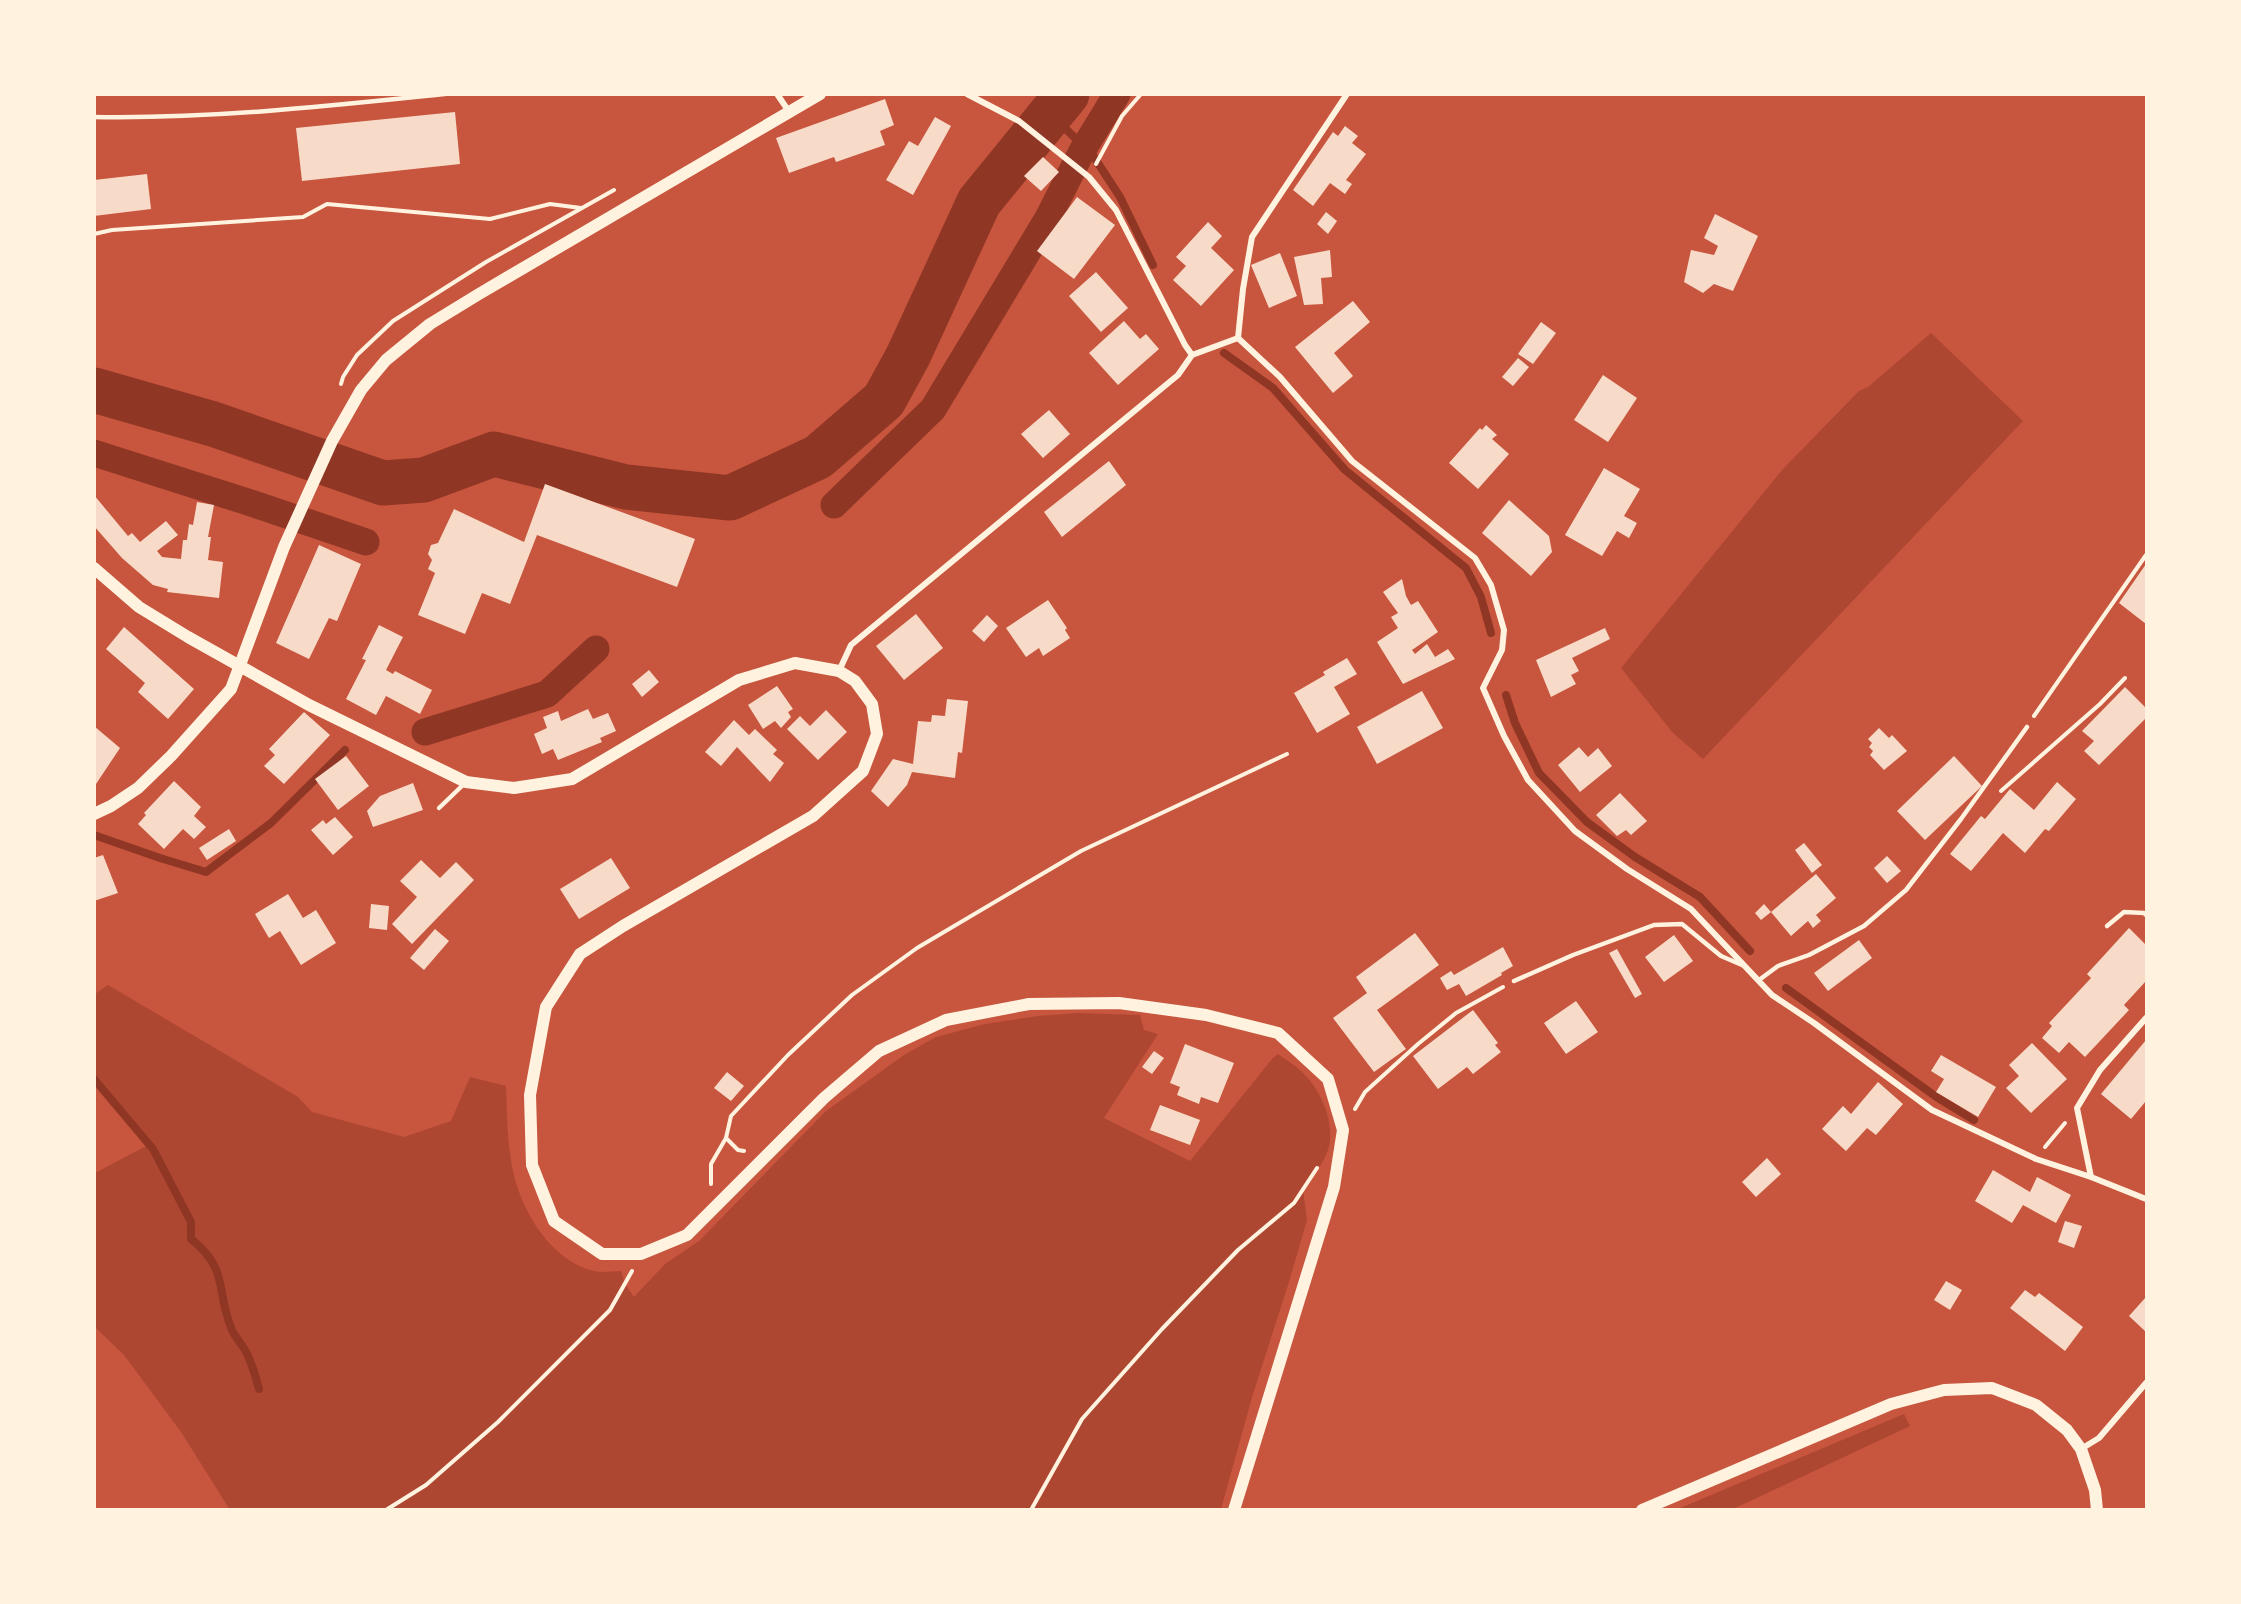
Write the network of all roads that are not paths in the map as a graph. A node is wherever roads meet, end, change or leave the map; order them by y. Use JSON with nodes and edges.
{"nodes":[{"id":1,"x":445,"y":94,"type":"edge"},
{"id":2,"x":777,"y":94,"type":"edge"},
{"id":3,"x":820,"y":94,"type":"edge"},
{"id":4,"x":967,"y":94,"type":"edge"},
{"id":5,"x":1347,"y":94,"type":"edge"},
{"id":6,"x":790,"y":114,"type":"junction"},
{"id":7,"x":94,"y":117,"type":"edge"},
{"id":8,"x":1238,"y":338,"type":"junction"},
{"id":9,"x":1192,"y":355,"type":"junction"},
{"id":10,"x":94,"y":568,"type":"edge"},
{"id":11,"x":240,"y":666,"type":"junction"},
{"id":12,"x":839,"y":671,"type":"junction"},
{"id":13,"x":2027,"y":727,"type":"road end"},
{"id":14,"x":466,"y":782,"type":"junction"},
{"id":15,"x":439,"y":808,"type":"dead end"},
{"id":16,"x":94,"y":814,"type":"edge"},
{"id":17,"x":2146,"y":915,"type":"edge"},
{"id":18,"x":2107,"y":926,"type":"dead end"},
{"id":19,"x":1750,"y":969,"type":"junction"},
{"id":20,"x":1760,"y":980,"type":"junction"},
{"id":21,"x":1514,"y":981,"type":"road end"},
{"id":22,"x":2146,"y":1018,"type":"edge"},
{"id":23,"x":2091,"y":1177,"type":"junction"},
{"id":24,"x":2146,"y":1199,"type":"edge"},
{"id":25,"x":2146,"y":1383,"type":"edge"},
{"id":26,"x":2081,"y":1449,"type":"junction"},
{"id":27,"x":1233,"y":1509,"type":"edge"},
{"id":28,"x":1642,"y":1509,"type":"edge"},
{"id":29,"x":2097,"y":1509,"type":"edge"}],
"edges":[{"from":1,"to":7,"type":"lane"},
{"from":2,"to":6,"type":"street"},
{"from":3,"to":6,"type":"main road"},
{"from":4,"to":9,"type":"street"},
{"from":5,"to":8,"type":"street"},
{"from":6,"to":11,"type":"main road"},
{"from":8,"to":9,"type":"street"},
{"from":8,"to":19,"type":"street"},
{"from":9,"to":12,"type":"street"},
{"from":10,"to":11,"type":"main road"},
{"from":11,"to":14,"type":"main road"},
{"from":11,"to":16,"type":"main road"},
{"from":12,"to":14,"type":"main road"},
{"from":12,"to":27,"type":"main road"},
{"from":13,"to":20,"type":"lane"},
{"from":14,"to":15,"type":"lane"},
{"from":17,"to":18,"type":"lane"},
{"from":19,"to":20,"type":"street"},
{"from":19,"to":21,"type":"lane"},
{"from":20,"to":23,"type":"street"},
{"from":22,"to":23,"type":"street"},
{"from":23,"to":24,"type":"street"},
{"from":25,"to":26,"type":"street"},
{"from":26,"to":28,"type":"main road"},
{"from":26,"to":29,"type":"main road"}]}
